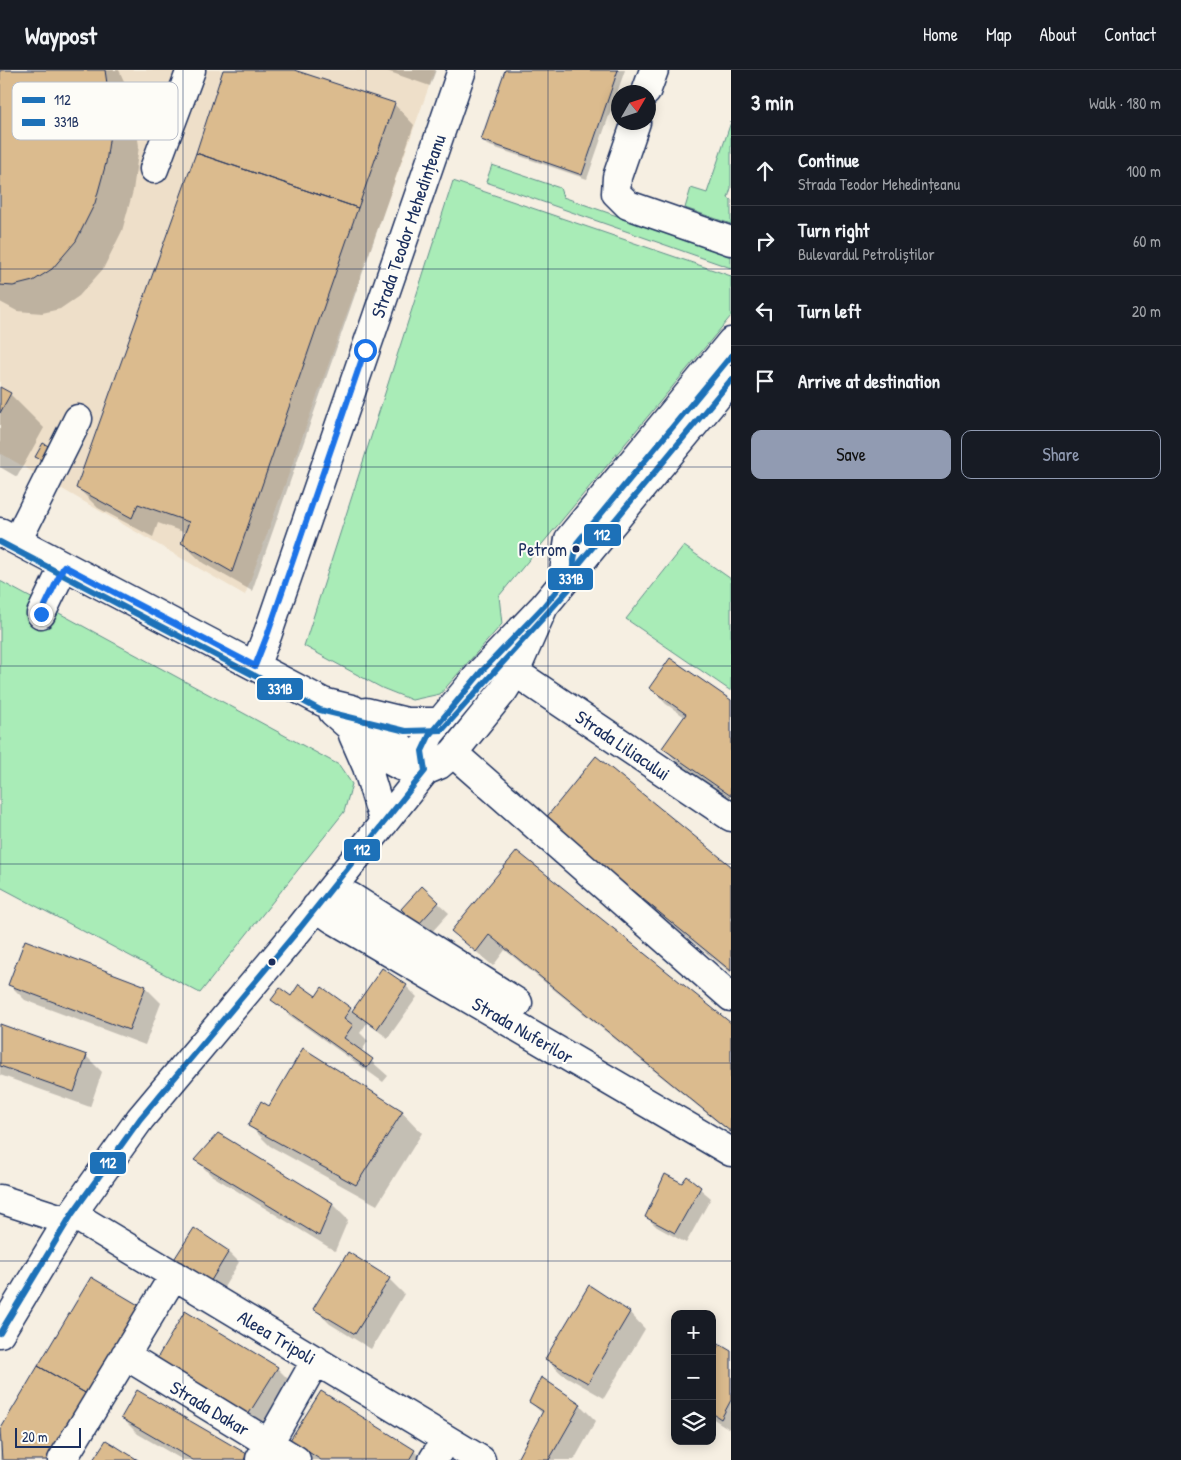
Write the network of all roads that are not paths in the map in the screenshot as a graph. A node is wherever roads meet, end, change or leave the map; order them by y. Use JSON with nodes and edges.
{"nodes":[{"id":1,"x":191,"y":70,"type":"edge"},
{"id":2,"x":462,"y":70,"type":"edge"},
{"id":3,"x":654,"y":70,"type":"edge"},
{"id":4,"x":649,"y":85,"type":"edge"},
{"id":5,"x":178,"y":105,"type":"edge"},
{"id":6,"x":633,"y":130,"type":"edge"},
{"id":7,"x":165,"y":140,"type":"edge"},
{"id":8,"x":154,"y":169,"type":"dead end"},
{"id":9,"x":731,"y":241,"type":"edge"},
{"id":10,"x":731,"y":342,"type":"edge"},
{"id":11,"x":726,"y":396,"type":"edge"},
{"id":12,"x":78,"y":419,"type":"dead end"},
{"id":13,"x":8,"y":536,"type":"edge"},
{"id":14,"x":64,"y":566,"type":"junction"},
{"id":15,"x":562,"y":584,"type":"junction"},
{"id":16,"x":544,"y":606,"type":"junction"},
{"id":17,"x":41,"y":614,"type":"dead end"},
{"id":18,"x":255,"y":666,"type":"junction"},
{"id":19,"x":515,"y":672,"type":"junction"},
{"id":20,"x":351,"y":719,"type":"junction"},
{"id":21,"x":440,"y":722,"type":"junction"},
{"id":22,"x":453,"y":753,"type":"junction"},
{"id":23,"x":424,"y":771,"type":"junction"},
{"id":24,"x":731,"y":817,"type":"edge"},
{"id":25,"x":384,"y":823,"type":"junction"},
{"id":26,"x":325,"y":913,"type":"junction"},
{"id":27,"x":731,"y":997,"type":"edge"},
{"id":28,"x":518,"y":1003,"type":"dead end"},
{"id":29,"x":731,"y":1152,"type":"edge"},
{"id":30,"x":0,"y":1200,"type":"edge"},
{"id":31,"x":70,"y":1218,"type":"junction"},
{"id":32,"x":174,"y":1275,"type":"junction"},
{"id":33,"x":9,"y":1298,"type":"edge"},
{"id":34,"x":0,"y":1333,"type":"edge"},
{"id":35,"x":125,"y":1356,"type":"junction"},
{"id":36,"x":316,"y":1360,"type":"junction"},
{"id":37,"x":439,"y":1449,"type":"edge"},
{"id":38,"x":264,"y":1452,"type":"edge"},
{"id":39,"x":62,"y":1460,"type":"edge"},
{"id":40,"x":296,"y":1460,"type":"edge"},
{"id":41,"x":481,"y":1460,"type":"edge"}],
"edges":[{"from":1,"to":5,"type":"street"},
{"from":2,"to":18,"type":"street","name":"Strada Teodor Mehedințeanu"},
{"from":3,"to":4,"type":"street"},
{"from":6,"to":9,"type":"street"},
{"from":7,"to":8,"type":"street"},
{"from":10,"to":15,"type":"street"},
{"from":11,"to":15,"type":"street"},
{"from":12,"to":13,"type":"street"},
{"from":13,"to":14,"type":"street"},
{"from":14,"to":17,"type":"street"},
{"from":14,"to":18,"type":"street"},
{"from":15,"to":16,"type":"street"},
{"from":16,"to":19,"type":"street"},
{"from":16,"to":21,"type":"street"},
{"from":18,"to":20,"type":"street"},
{"from":19,"to":22,"type":"street"},
{"from":19,"to":24,"type":"street","name":"Strada Liliacului"},
{"from":20,"to":21,"type":"street"},
{"from":20,"to":23,"type":"street"},
{"from":20,"to":25,"type":"street"},
{"from":21,"to":23,"type":"street"},
{"from":22,"to":23,"type":"street"},
{"from":22,"to":27,"type":"street"},
{"from":23,"to":25,"type":"street"},
{"from":25,"to":26,"type":"street"},
{"from":26,"to":28,"type":"street"},
{"from":26,"to":29,"type":"street","name":"Strada Nuferilor"},
{"from":26,"to":31,"type":"street"},
{"from":30,"to":31,"type":"street","name":"Aleea Tripoli"},
{"from":31,"to":32,"type":"street","name":"Aleea Tripoli"},
{"from":31,"to":33,"type":"street"},
{"from":32,"to":35,"type":"street"},
{"from":32,"to":36,"type":"street","name":"Aleea Tripoli"},
{"from":33,"to":34,"type":"street"},
{"from":35,"to":38,"type":"street","name":"Strada Dakar"},
{"from":35,"to":39,"type":"street"},
{"from":36,"to":37,"type":"street","name":"Aleea Tripoli"},
{"from":36,"to":38,"type":"street"},
{"from":37,"to":41,"type":"street","name":"Aleea Tripoli"},
{"from":38,"to":40,"type":"street","name":"Strada Dakar"}]}
